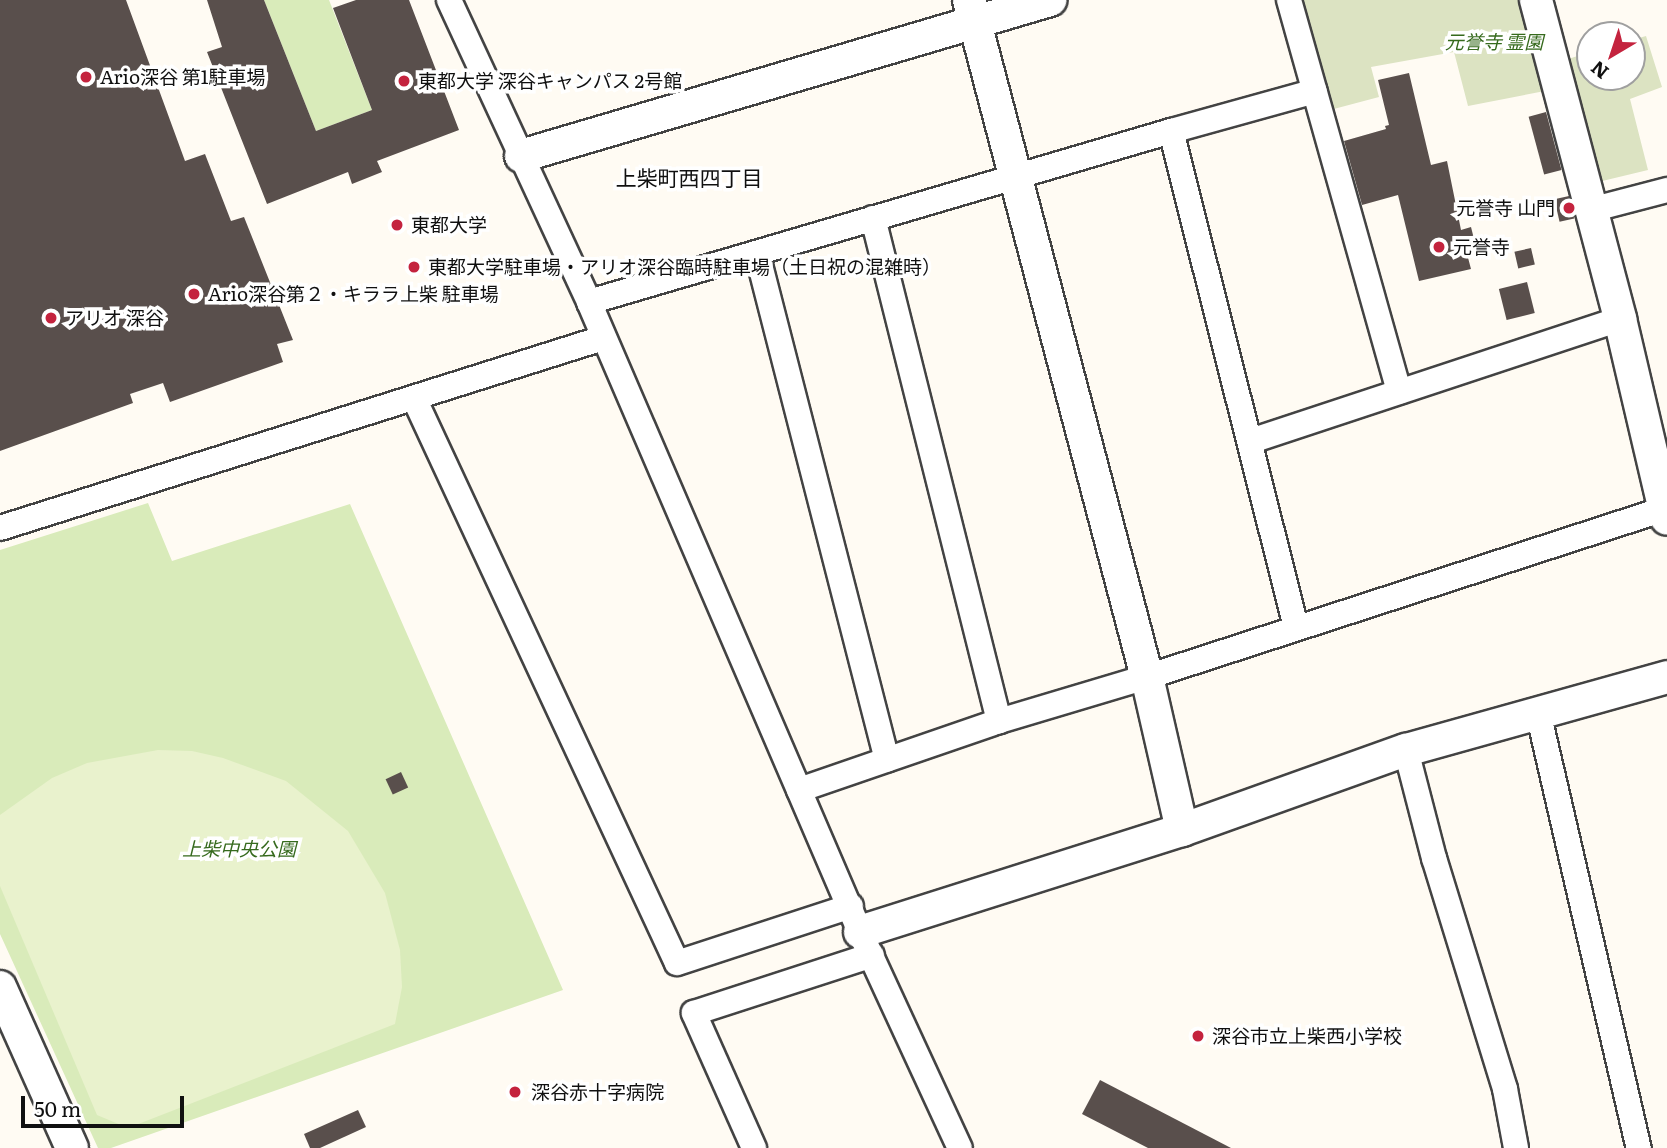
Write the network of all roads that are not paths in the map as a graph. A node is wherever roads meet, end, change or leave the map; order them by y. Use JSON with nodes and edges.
{"nodes":[{"id":1,"x":449,"y":0,"type":"edge"},
{"id":2,"x":1050,"y":0,"type":"edge"},
{"id":3,"x":1289,"y":0,"type":"edge"},
{"id":4,"x":1536,"y":0,"type":"edge"},
{"id":5,"x":971,"y":11,"type":"edge"},
{"id":6,"x":1315,"y":90,"type":"junction"},
{"id":7,"x":1171,"y":131,"type":"junction"},
{"id":8,"x":521,"y":156,"type":"junction"},
{"id":9,"x":1013,"y":177,"type":"junction"},
{"id":10,"x":1667,"y":190,"type":"edge"},
{"id":11,"x":1590,"y":210,"type":"junction"},
{"id":12,"x":873,"y":218,"type":"junction"},
{"id":13,"x":757,"y":253,"type":"junction"},
{"id":14,"x":589,"y":302,"type":"junction"},
{"id":15,"x":1620,"y":319,"type":"junction"},
{"id":16,"x":603,"y":338,"type":"junction"},
{"id":17,"x":1399,"y":392,"type":"junction"},
{"id":18,"x":414,"y":398,"type":"junction"},
{"id":19,"x":1251,"y":441,"type":"junction"},
{"id":20,"x":1665,"y":514,"type":"edge"},
{"id":21,"x":0,"y":528,"type":"edge"},
{"id":22,"x":1296,"y":627,"type":"junction"},
{"id":23,"x":1147,"y":677,"type":"junction"},
{"id":24,"x":1667,"y":677,"type":"edge"},
{"id":25,"x":1538,"y":712,"type":"junction"},
{"id":26,"x":999,"y":721,"type":"junction"},
{"id":27,"x":1406,"y":750,"type":"junction"},
{"id":28,"x":887,"y":760,"type":"junction"},
{"id":29,"x":799,"y":790,"type":"junction"},
{"id":30,"x":1182,"y":830,"type":"junction"},
{"id":31,"x":861,"y":931,"type":"junction"},
{"id":32,"x":0,"y":987,"type":"edge"},
{"id":33,"x":72,"y":1148,"type":"edge"},
{"id":34,"x":754,"y":1148,"type":"edge"},
{"id":35,"x":960,"y":1148,"type":"edge"},
{"id":36,"x":1516,"y":1148,"type":"edge"},
{"id":37,"x":1639,"y":1148,"type":"edge"}],
"edges":[{"from":1,"to":8,"type":"street"},
{"from":2,"to":5,"type":"street"},
{"from":3,"to":6,"type":"street"},
{"from":4,"to":11,"type":"street"},
{"from":5,"to":8,"type":"street"},
{"from":5,"to":9,"type":"street"},
{"from":6,"to":7,"type":"street"},
{"from":6,"to":17,"type":"street"},
{"from":7,"to":9,"type":"street"},
{"from":7,"to":19,"type":"street"},
{"from":8,"to":14,"type":"street"},
{"from":9,"to":12,"type":"street"},
{"from":9,"to":23,"type":"street"},
{"from":10,"to":11,"type":"street"},
{"from":11,"to":15,"type":"street"},
{"from":12,"to":13,"type":"street"},
{"from":12,"to":26,"type":"street"},
{"from":13,"to":14,"type":"street"},
{"from":13,"to":28,"type":"street"},
{"from":14,"to":16,"type":"street"},
{"from":15,"to":17,"type":"street"},
{"from":15,"to":20,"type":"street"},
{"from":16,"to":18,"type":"street"},
{"from":16,"to":29,"type":"street"},
{"from":17,"to":19,"type":"street"},
{"from":18,"to":21,"type":"street"},
{"from":18,"to":31,"type":"street"},
{"from":19,"to":22,"type":"street"},
{"from":20,"to":22,"type":"street"},
{"from":22,"to":23,"type":"street"},
{"from":23,"to":26,"type":"street"},
{"from":23,"to":30,"type":"street"},
{"from":24,"to":25,"type":"street"},
{"from":25,"to":27,"type":"street"},
{"from":25,"to":37,"type":"street"},
{"from":26,"to":28,"type":"street"},
{"from":27,"to":30,"type":"street"},
{"from":27,"to":36,"type":"street"},
{"from":28,"to":29,"type":"street"},
{"from":29,"to":31,"type":"street"},
{"from":30,"to":31,"type":"street"},
{"from":31,"to":34,"type":"street"},
{"from":31,"to":35,"type":"street"},
{"from":32,"to":33,"type":"street"}]}
